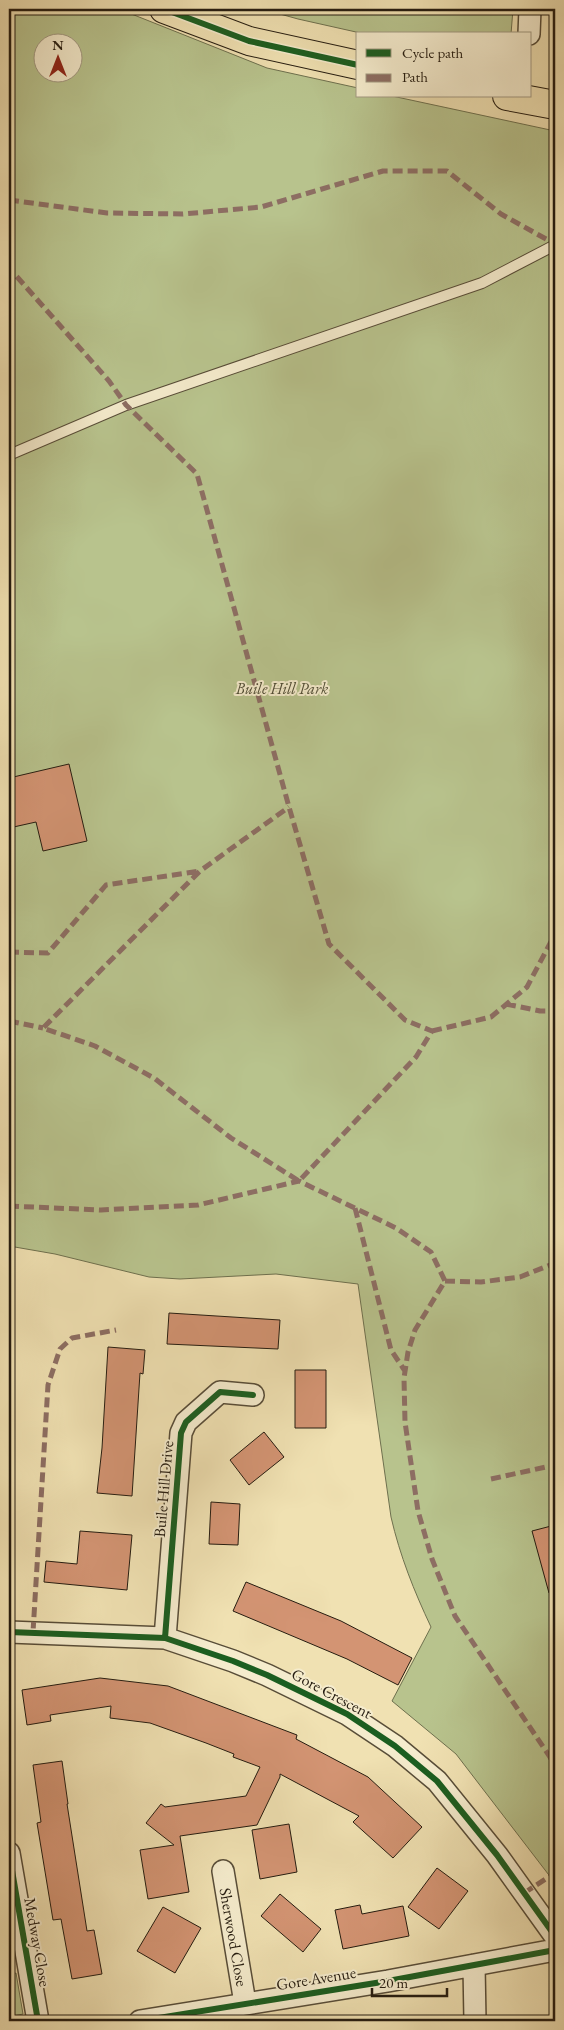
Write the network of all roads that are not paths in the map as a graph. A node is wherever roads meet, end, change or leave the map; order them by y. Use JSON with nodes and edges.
{"nodes":[{"id":1,"x":164,"y":9,"type":"edge"},
{"id":2,"x":530,"y":9,"type":"edge"},
{"id":3,"x":529,"y":32,"type":"edge"},
{"id":4,"x":356,"y":65,"type":"edge"},
{"id":5,"x":519,"y":98,"type":"edge"},
{"id":6,"x":555,"y":105,"type":"edge"},
{"id":7,"x":555,"y":244,"type":"edge"},
{"id":8,"x":9,"y":455,"type":"edge"},
{"id":9,"x":253,"y":1394,"type":"dead end"},
{"id":10,"x":9,"y":1632,"type":"edge"},
{"id":11,"x":165,"y":1638,"type":"junction"},
{"id":12,"x":10,"y":1862,"type":"edge"},
{"id":13,"x":223,"y":1871,"type":"dead end"},
{"id":14,"x":555,"y":1936,"type":"edge"},
{"id":15,"x":555,"y":1950,"type":"edge"},
{"id":16,"x":474,"y":1965,"type":"junction"},
{"id":17,"x":245,"y":2003,"type":"junction"},
{"id":18,"x":38,"y":2021,"type":"edge"},
{"id":19,"x":140,"y":2021,"type":"edge"},
{"id":20,"x":475,"y":2021,"type":"edge"}],
"edges":[{"from":1,"to":4,"type":"main road"},
{"from":2,"to":3,"type":"street"},
{"from":5,"to":6,"type":"main road"},
{"from":7,"to":8,"type":"lane"},
{"from":9,"to":11,"type":"street","name":"Buile Hill Drive"},
{"from":10,"to":11,"type":"street","name":"Gore Crescent"},
{"from":11,"to":14,"type":"street","name":"Gore Crescent"},
{"from":12,"to":18,"type":"street","name":"Medway Close"},
{"from":13,"to":17,"type":"street","name":"Sherwood Close"},
{"from":15,"to":16,"type":"street","name":"Gore Avenue"},
{"from":16,"to":17,"type":"street","name":"Gore Avenue"},
{"from":16,"to":20,"type":"street"},
{"from":17,"to":19,"type":"street","name":"Gore Avenue"}]}
